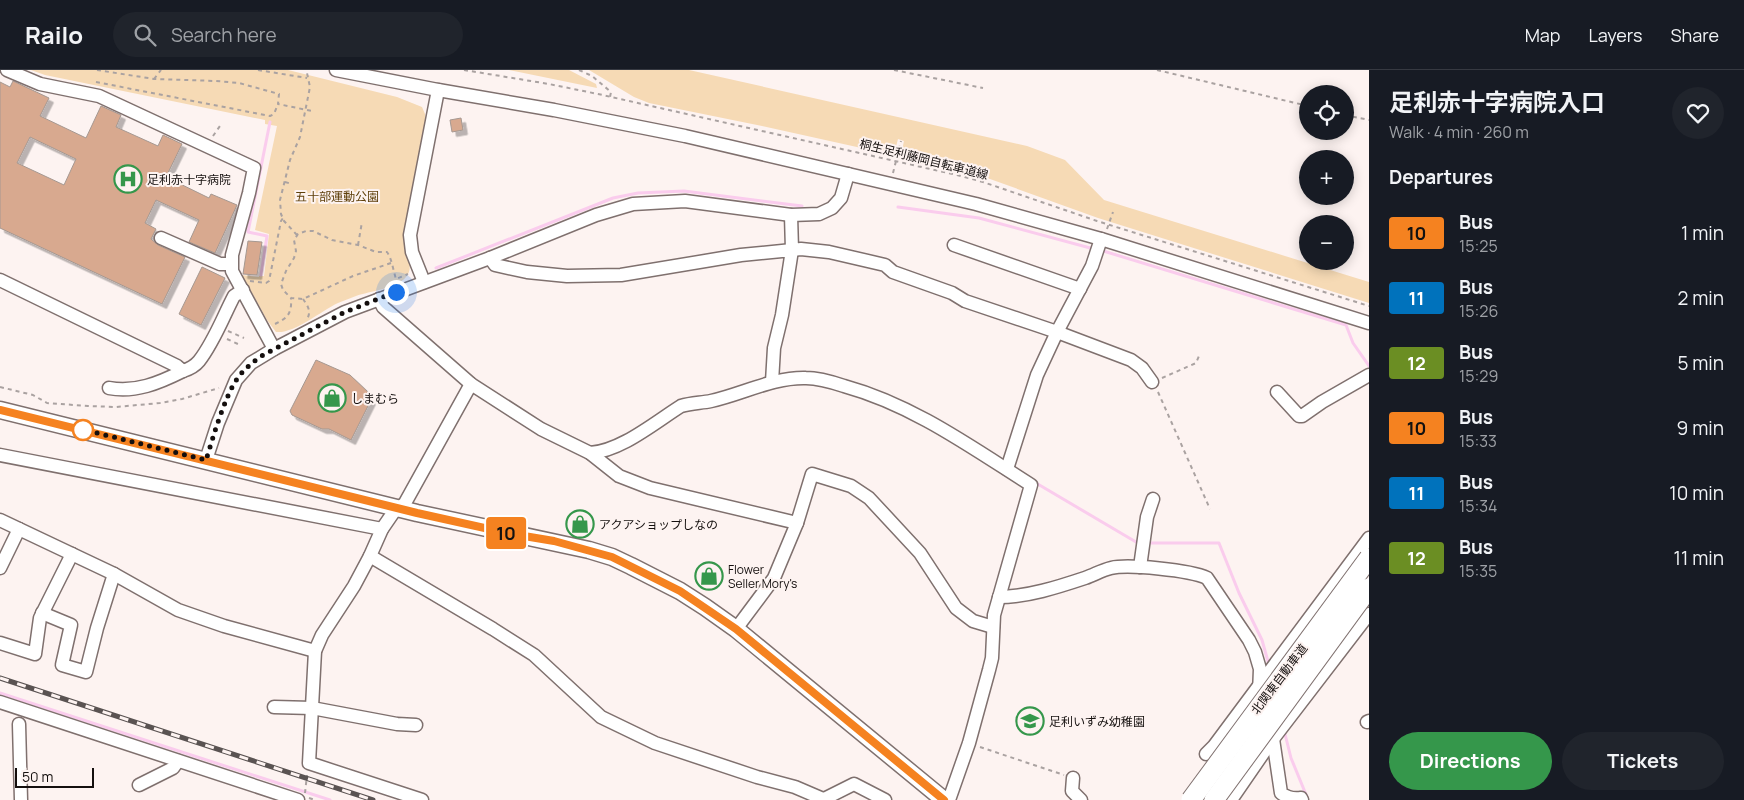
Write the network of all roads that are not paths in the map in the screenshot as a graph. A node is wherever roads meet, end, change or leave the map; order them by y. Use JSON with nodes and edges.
{"nodes":[{"id":1,"x":7,"y":70,"type":"edge"},
{"id":2,"x":336,"y":70,"type":"edge"},
{"id":3,"x":438,"y":90,"type":"junction"},
{"id":4,"x":848,"y":174,"type":"junction"},
{"id":5,"x":791,"y":215,"type":"junction"},
{"id":6,"x":162,"y":238,"type":"dead end"},
{"id":7,"x":1101,"y":240,"type":"junction"},
{"id":8,"x":954,"y":245,"type":"dead end"},
{"id":9,"x":792,"y":250,"type":"junction"},
{"id":10,"x":490,"y":258,"type":"junction"},
{"id":11,"x":231,"y":264,"type":"junction"},
{"id":12,"x":0,"y":280,"type":"edge"},
{"id":13,"x":424,"y":282,"type":"junction"},
{"id":14,"x":244,"y":285,"type":"junction"},
{"id":15,"x":1080,"y":289,"type":"junction"},
{"id":16,"x":379,"y":299,"type":"junction"},
{"id":17,"x":1369,"y":323,"type":"edge"},
{"id":18,"x":1057,"y":332,"type":"junction"},
{"id":19,"x":274,"y":349,"type":"junction"},
{"id":20,"x":183,"y":371,"type":"junction"},
{"id":21,"x":1369,"y":375,"type":"edge"},
{"id":22,"x":772,"y":382,"type":"junction"},
{"id":23,"x":1152,"y":382,"type":"road end"},
{"id":24,"x":471,"y":384,"type":"junction"},
{"id":25,"x":108,"y":388,"type":"dead end"},
{"id":26,"x":1277,"y":392,"type":"dead end"},
{"id":27,"x":0,"y":410,"type":"edge"},
{"id":28,"x":590,"y":453,"type":"junction"},
{"id":29,"x":0,"y":455,"type":"edge"},
{"id":30,"x":206,"y":460,"type":"junction"},
{"id":31,"x":1006,"y":469,"type":"junction"},
{"id":32,"x":1153,"y":499,"type":"dead end"},
{"id":33,"x":399,"y":508,"type":"junction"},
{"id":34,"x":0,"y":520,"type":"edge"},
{"id":35,"x":797,"y":523,"type":"junction"},
{"id":36,"x":19,"y":529,"type":"junction"},
{"id":37,"x":382,"y":529,"type":"junction"},
{"id":38,"x":1369,"y":538,"type":"edge"},
{"id":39,"x":72,"y":554,"type":"junction"},
{"id":40,"x":370,"y":556,"type":"junction"},
{"id":41,"x":1369,"y":558,"type":"edge"},
{"id":42,"x":0,"y":568,"type":"edge"},
{"id":43,"x":1140,"y":568,"type":"junction"},
{"id":44,"x":114,"y":574,"type":"junction"},
{"id":45,"x":1369,"y":588,"type":"edge"},
{"id":46,"x":999,"y":597,"type":"junction"},
{"id":47,"x":42,"y":613,"type":"junction"},
{"id":48,"x":1369,"y":614,"type":"edge"},
{"id":49,"x":993,"y":627,"type":"junction"},
{"id":50,"x":736,"y":629,"type":"junction"},
{"id":51,"x":0,"y":643,"type":"edge"},
{"id":52,"x":315,"y":651,"type":"junction"},
{"id":53,"x":1259,"y":685,"type":"junction"},
{"id":54,"x":0,"y":702,"type":"edge"},
{"id":55,"x":274,"y":707,"type":"dead end"},
{"id":56,"x":312,"y":708,"type":"junction"},
{"id":57,"x":19,"y":724,"type":"dead end"},
{"id":58,"x":416,"y":725,"type":"dead end"},
{"id":59,"x":1273,"y":740,"type":"junction"},
{"id":60,"x":178,"y":761,"type":"junction"},
{"id":61,"x":1250,"y":774,"type":"junction"},
{"id":62,"x":1073,"y":778,"type":"road end"},
{"id":63,"x":139,"y":785,"type":"dead end"},
{"id":64,"x":20,"y":800,"type":"edge"},
{"id":65,"x":298,"y":800,"type":"edge"},
{"id":66,"x":422,"y":800,"type":"edge"},
{"id":67,"x":822,"y":800,"type":"edge"},
{"id":68,"x":885,"y":800,"type":"edge"},
{"id":69,"x":944,"y":800,"type":"edge"},
{"id":70,"x":949,"y":800,"type":"edge"},
{"id":71,"x":1082,"y":800,"type":"edge"},
{"id":72,"x":1191,"y":800,"type":"edge"},
{"id":73,"x":1214,"y":800,"type":"edge"},
{"id":74,"x":1231,"y":800,"type":"edge"},
{"id":75,"x":1302,"y":800,"type":"edge"}],
"edges":[{"from":1,"to":11,"type":"street"},
{"from":2,"to":3,"type":"street"},
{"from":3,"to":4,"type":"street"},
{"from":3,"to":13,"type":"street"},
{"from":4,"to":5,"type":"street"},
{"from":4,"to":7,"type":"street"},
{"from":5,"to":9,"type":"street"},
{"from":5,"to":10,"type":"street"},
{"from":6,"to":11,"type":"street"},
{"from":7,"to":15,"type":"street"},
{"from":7,"to":17,"type":"street"},
{"from":8,"to":15,"type":"street"},
{"from":9,"to":10,"type":"street"},
{"from":9,"to":18,"type":"street"},
{"from":9,"to":22,"type":"street"},
{"from":10,"to":13,"type":"street"},
{"from":11,"to":14,"type":"street"},
{"from":12,"to":20,"type":"street"},
{"from":13,"to":16,"type":"street"},
{"from":14,"to":19,"type":"street"},
{"from":14,"to":20,"type":"street"},
{"from":15,"to":18,"type":"street"},
{"from":16,"to":19,"type":"street"},
{"from":16,"to":24,"type":"street"},
{"from":18,"to":23,"type":"street"},
{"from":18,"to":31,"type":"street"},
{"from":19,"to":30,"type":"street"},
{"from":20,"to":25,"type":"street"},
{"from":21,"to":26,"type":"street"},
{"from":22,"to":28,"type":"street"},
{"from":22,"to":31,"type":"street"},
{"from":24,"to":28,"type":"street"},
{"from":24,"to":33,"type":"street"},
{"from":27,"to":30,"type":"main road"},
{"from":28,"to":35,"type":"street"},
{"from":29,"to":37,"type":"street"},
{"from":30,"to":33,"type":"main road"},
{"from":31,"to":46,"type":"street"},
{"from":32,"to":43,"type":"street"},
{"from":33,"to":37,"type":"street"},
{"from":33,"to":50,"type":"main road"},
{"from":34,"to":36,"type":"street"},
{"from":35,"to":49,"type":"street"},
{"from":35,"to":50,"type":"street"},
{"from":36,"to":39,"type":"street"},
{"from":36,"to":42,"type":"street"},
{"from":37,"to":40,"type":"street"},
{"from":38,"to":53,"type":"street"},
{"from":39,"to":44,"type":"street"},
{"from":39,"to":47,"type":"street"},
{"from":40,"to":52,"type":"street"},
{"from":40,"to":67,"type":"street"},
{"from":41,"to":72,"type":"highway","name":"北関東自動車道","bridge":true},
{"from":43,"to":46,"type":"street"},
{"from":43,"to":53,"type":"street"},
{"from":44,"to":47,"type":"street"},
{"from":44,"to":52,"type":"street"},
{"from":45,"to":73,"type":"highway","name":"北関東自動車道","bridge":true},
{"from":46,"to":49,"type":"street"},
{"from":47,"to":51,"type":"street"},
{"from":48,"to":59,"type":"street"},
{"from":49,"to":70,"type":"street"},
{"from":50,"to":69,"type":"main road"},
{"from":52,"to":56,"type":"street"},
{"from":53,"to":59,"type":"street"},
{"from":53,"to":61,"type":"street"},
{"from":54,"to":60,"type":"street"},
{"from":55,"to":56,"type":"street"},
{"from":56,"to":58,"type":"street"},
{"from":56,"to":66,"type":"street"},
{"from":57,"to":64,"type":"street"},
{"from":59,"to":61,"type":"street"},
{"from":59,"to":75,"type":"street"},
{"from":60,"to":63,"type":"street"},
{"from":60,"to":65,"type":"street"},
{"from":61,"to":74,"type":"street"},
{"from":62,"to":71,"type":"street"},
{"from":67,"to":68,"type":"street"}]}
